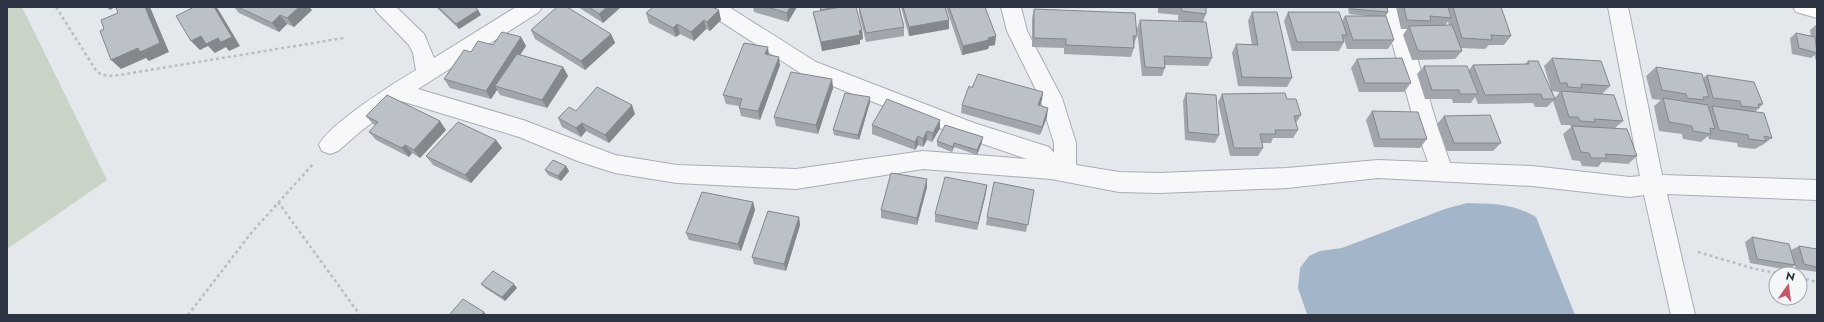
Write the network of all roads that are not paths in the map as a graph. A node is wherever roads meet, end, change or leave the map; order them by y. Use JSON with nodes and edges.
{"nodes":[{"id":1,"x":384,"y":7,"type":"edge"},
{"id":2,"x":532,"y":7,"type":"edge"},
{"id":3,"x":713,"y":7,"type":"edge"},
{"id":4,"x":1011,"y":7,"type":"edge"},
{"id":5,"x":1392,"y":7,"type":"edge"},
{"id":6,"x":1618,"y":7,"type":"edge"},
{"id":7,"x":1803,"y":7,"type":"edge"},
{"id":8,"x":1817,"y":10,"type":"edge"},
{"id":9,"x":427,"y":73,"type":"junction"},
{"id":10,"x":398,"y":92,"type":"junction"},
{"id":11,"x":330,"y":145,"type":"road end"},
{"id":12,"x":1058,"y":171,"type":"junction"},
{"id":13,"x":1443,"y":173,"type":"junction"},
{"id":14,"x":1653,"y":184,"type":"junction"},
{"id":15,"x":1817,"y":190,"type":"edge"},
{"id":16,"x":1683,"y":315,"type":"edge"}],
"edges":[{"from":1,"to":9,"type":"street"},
{"from":2,"to":9,"type":"street"},
{"from":3,"to":12,"type":"street"},
{"from":4,"to":12,"type":"street"},
{"from":5,"to":13,"type":"street"},
{"from":6,"to":14,"type":"street"},
{"from":7,"to":8,"type":"street"},
{"from":9,"to":10,"type":"street"},
{"from":10,"to":11,"type":"street"},
{"from":10,"to":12,"type":"street"},
{"from":12,"to":13,"type":"street"},
{"from":13,"to":14,"type":"street"},
{"from":14,"to":15,"type":"street"},
{"from":14,"to":16,"type":"street"}]}
